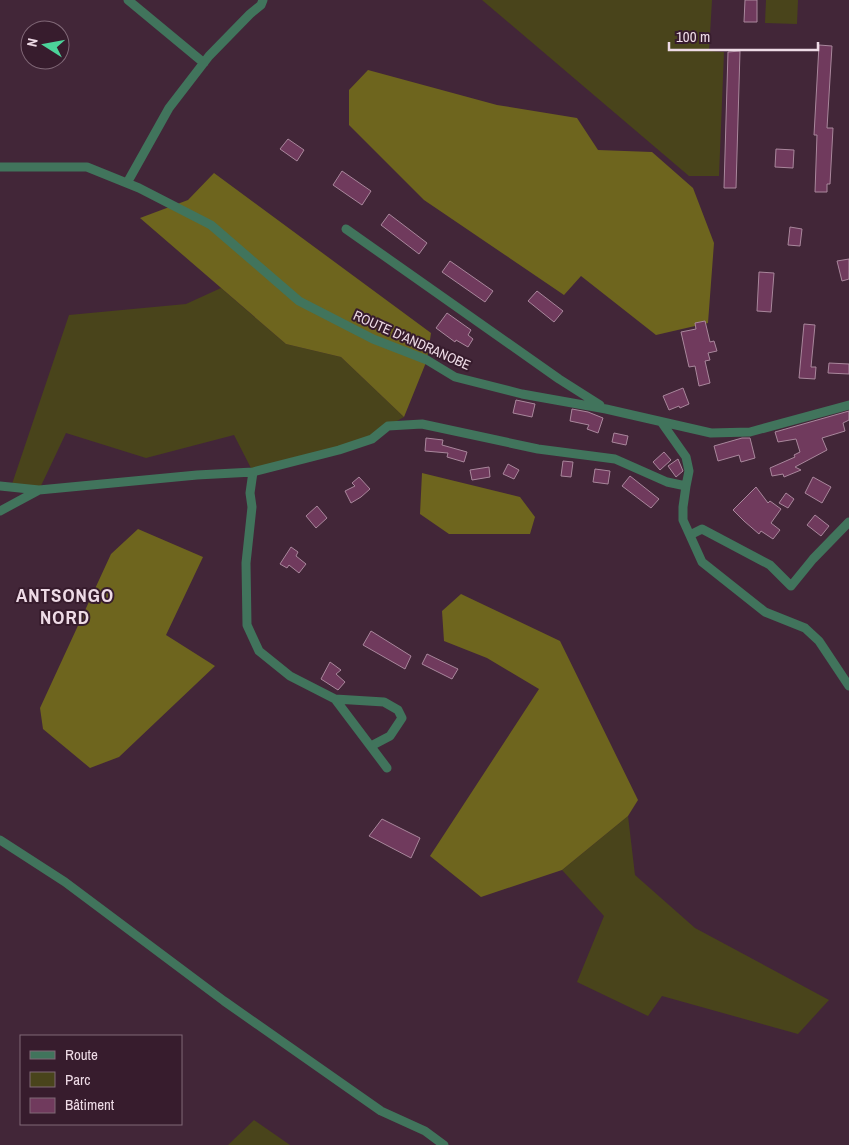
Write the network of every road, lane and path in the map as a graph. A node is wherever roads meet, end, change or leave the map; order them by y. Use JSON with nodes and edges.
{"nodes":[{"id":1,"x":128,"y":0,"type":"edge"},
{"id":2,"x":263,"y":0,"type":"edge"},
{"id":3,"x":204,"y":63,"type":"junction"},
{"id":4,"x":0,"y":167,"type":"edge"},
{"id":5,"x":127,"y":183,"type":"junction"},
{"id":6,"x":346,"y":229,"type":"dead end"},
{"id":7,"x":849,"y":405,"type":"edge"},
{"id":8,"x":606,"y":409,"type":"junction"},
{"id":9,"x":662,"y":423,"type":"junction"},
{"id":10,"x":253,"y":472,"type":"junction"},
{"id":11,"x":0,"y":486,"type":"edge"},
{"id":12,"x":686,"y":486,"type":"junction"},
{"id":13,"x":39,"y":490,"type":"junction"},
{"id":14,"x":0,"y":511,"type":"edge"},
{"id":15,"x":849,"y":522,"type":"edge"},
{"id":16,"x":690,"y":535,"type":"junction"},
{"id":17,"x":849,"y":686,"type":"edge"},
{"id":18,"x":335,"y":699,"type":"junction"},
{"id":19,"x":371,"y":746,"type":"junction"},
{"id":20,"x":386,"y":768,"type":"dead end"},
{"id":21,"x":0,"y":840,"type":"edge"},
{"id":22,"x":444,"y":1145,"type":"edge"}],
"edges":[{"from":1,"to":3,"type":"street"},
{"from":2,"to":3,"type":"street"},
{"from":3,"to":5,"type":"street"},
{"from":4,"to":5,"type":"street","name":"ROUTE D'ANDRANOBE"},
{"from":5,"to":8,"type":"street","name":"ROUTE D'ANDRANOBE"},
{"from":6,"to":8,"type":"street"},
{"from":7,"to":9,"type":"street","name":"ROUTE D'ANDRANOBE"},
{"from":8,"to":9,"type":"street","name":"ROUTE D'ANDRANOBE"},
{"from":9,"to":12,"type":"street"},
{"from":10,"to":12,"type":"street"},
{"from":10,"to":13,"type":"street"},
{"from":10,"to":18,"type":"street"},
{"from":11,"to":13,"type":"street"},
{"from":12,"to":16,"type":"street"},
{"from":13,"to":14,"type":"street"},
{"from":15,"to":16,"type":"street"},
{"from":16,"to":17,"type":"street"},
{"from":18,"to":19,"type":"street"},
{"from":18,"to":19,"type":"street"},
{"from":19,"to":20,"type":"street"},
{"from":21,"to":22,"type":"street"}]}
